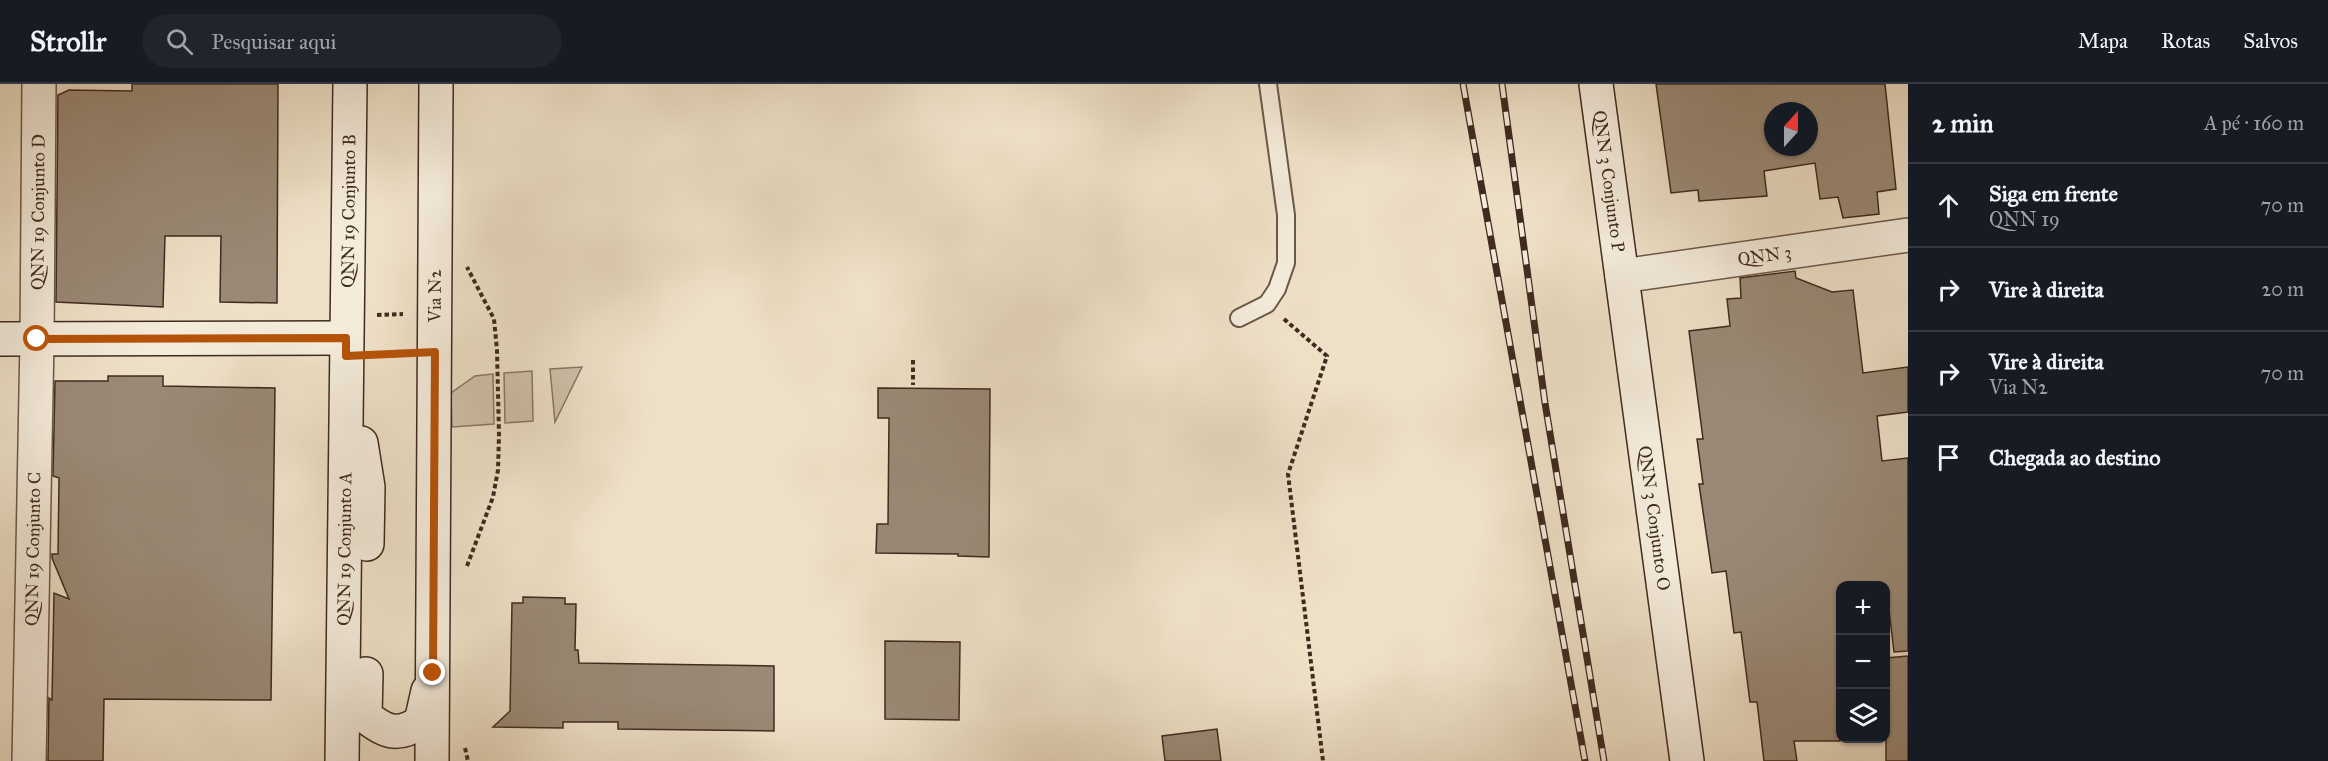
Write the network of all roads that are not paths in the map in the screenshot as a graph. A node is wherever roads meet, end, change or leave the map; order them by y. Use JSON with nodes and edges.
{"nodes":[{"id":1,"x":39,"y":84,"type":"edge"},
{"id":2,"x":350,"y":84,"type":"edge"},
{"id":3,"x":436,"y":84,"type":"edge"},
{"id":4,"x":1268,"y":84,"type":"edge"},
{"id":5,"x":1596,"y":84,"type":"edge"},
{"id":6,"x":1908,"y":235,"type":"edge"},
{"id":7,"x":1622,"y":276,"type":"junction"},
{"id":8,"x":1239,"y":318,"type":"dead end"},
{"id":9,"x":346,"y":337,"type":"junction"},
{"id":10,"x":0,"y":339,"type":"edge"},
{"id":11,"x":37,"y":339,"type":"junction"},
{"id":12,"x":433,"y":673,"type":"junction"},
{"id":13,"x":30,"y":761,"type":"edge"},
{"id":14,"x":342,"y":761,"type":"edge"},
{"id":15,"x":432,"y":761,"type":"edge"},
{"id":16,"x":1687,"y":761,"type":"edge"}],
"edges":[{"from":1,"to":11,"type":"street","name":"QNN 19 Conjunto D"},
{"from":2,"to":9,"type":"street","name":"QNN 19 Conjunto B"},
{"from":3,"to":12,"type":"street","name":"Via N2"},
{"from":4,"to":8,"type":"lane"},
{"from":5,"to":7,"type":"street","name":"QNN 3 Conjunto P"},
{"from":6,"to":7,"type":"street","name":"QNN 3"},
{"from":7,"to":16,"type":"street","name":"QNN 3 Conjunto O"},
{"from":9,"to":11,"type":"street"},
{"from":9,"to":12,"type":"street"},
{"from":9,"to":14,"type":"street","name":"QNN 19 Conjunto A"},
{"from":10,"to":11,"type":"street"},
{"from":11,"to":13,"type":"street","name":"QNN 19 Conjunto C"},
{"from":12,"to":15,"type":"street","name":"Via N2"}]}
